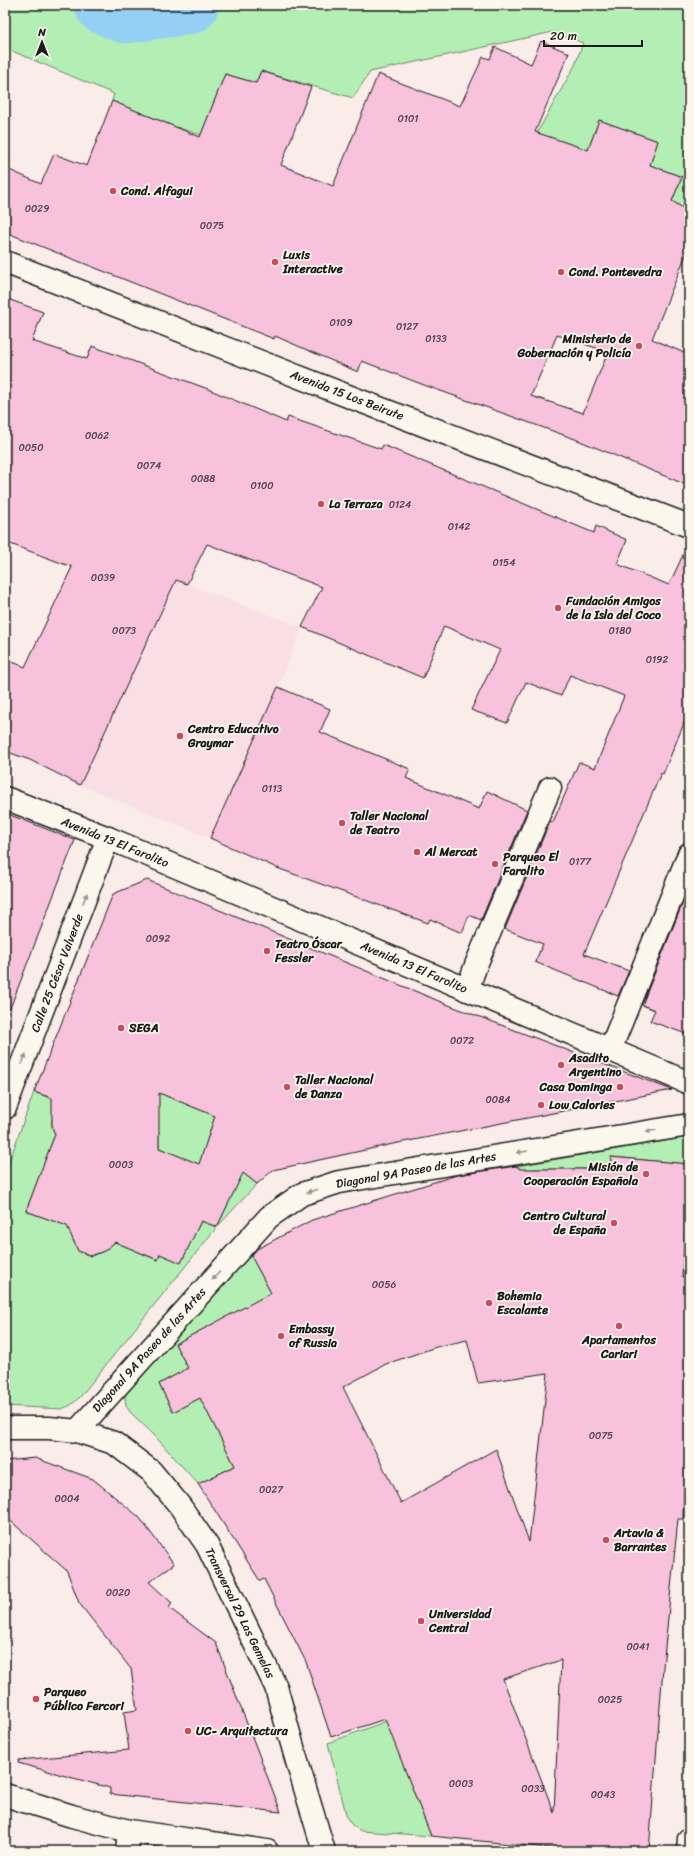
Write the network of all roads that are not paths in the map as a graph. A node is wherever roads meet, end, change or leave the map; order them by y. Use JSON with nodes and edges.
{"nodes":[{"id":1,"x":5,"y":262,"type":"edge"},
{"id":2,"x":689,"y":526,"type":"edge"},
{"id":3,"x":550,"y":788,"type":"dead end"},
{"id":4,"x":5,"y":798,"type":"edge"},
{"id":5,"x":108,"y":838,"type":"junction"},
{"id":6,"x":689,"y":854,"type":"edge"},
{"id":7,"x":467,"y":990,"type":"junction"},
{"id":8,"x":610,"y":1050,"type":"junction"},
{"id":9,"x":689,"y":1083,"type":"edge"},
{"id":10,"x":5,"y":1108,"type":"edge"},
{"id":11,"x":689,"y":1125,"type":"edge"},
{"id":12,"x":5,"y":1428,"type":"edge"},
{"id":13,"x":77,"y":1431,"type":"junction"},
{"id":14,"x":5,"y":1796,"type":"edge"},
{"id":15,"x":689,"y":1839,"type":"edge"},
{"id":16,"x":128,"y":1841,"type":"edge"},
{"id":17,"x":267,"y":1851,"type":"edge"},
{"id":18,"x":324,"y":1851,"type":"edge"},
{"id":19,"x":688,"y":1851,"type":"edge"}],
"edges":[{"from":1,"to":2,"type":"street","name":"Avenida 15 Los Beirute"},
{"from":3,"to":7,"type":"street"},
{"from":4,"to":5,"type":"street","name":"Avenida 13 El Farolito"},
{"from":5,"to":7,"type":"street","name":"Avenida 13 El Farolito"},
{"from":10,"to":5,"type":"street","name":"Calle 25 César Valverde","one_way":true},
{"from":6,"to":8,"type":"street"},
{"from":7,"to":8,"type":"street","name":"Avenida 13 El Farolito"},
{"from":8,"to":9,"type":"street","name":"Avenida 13 El Farolito"},
{"from":11,"to":13,"type":"street","name":"Diagonal 9A Paseo de las Artes","one_way":true},
{"from":12,"to":13,"type":"street","name":"Transversal 29 Las Gemelas"},
{"from":13,"to":18,"type":"street","name":"Transversal 29 Las Gemelas"},
{"from":14,"to":16,"type":"street"},
{"from":15,"to":19,"type":"street"},
{"from":16,"to":17,"type":"street"}]}
